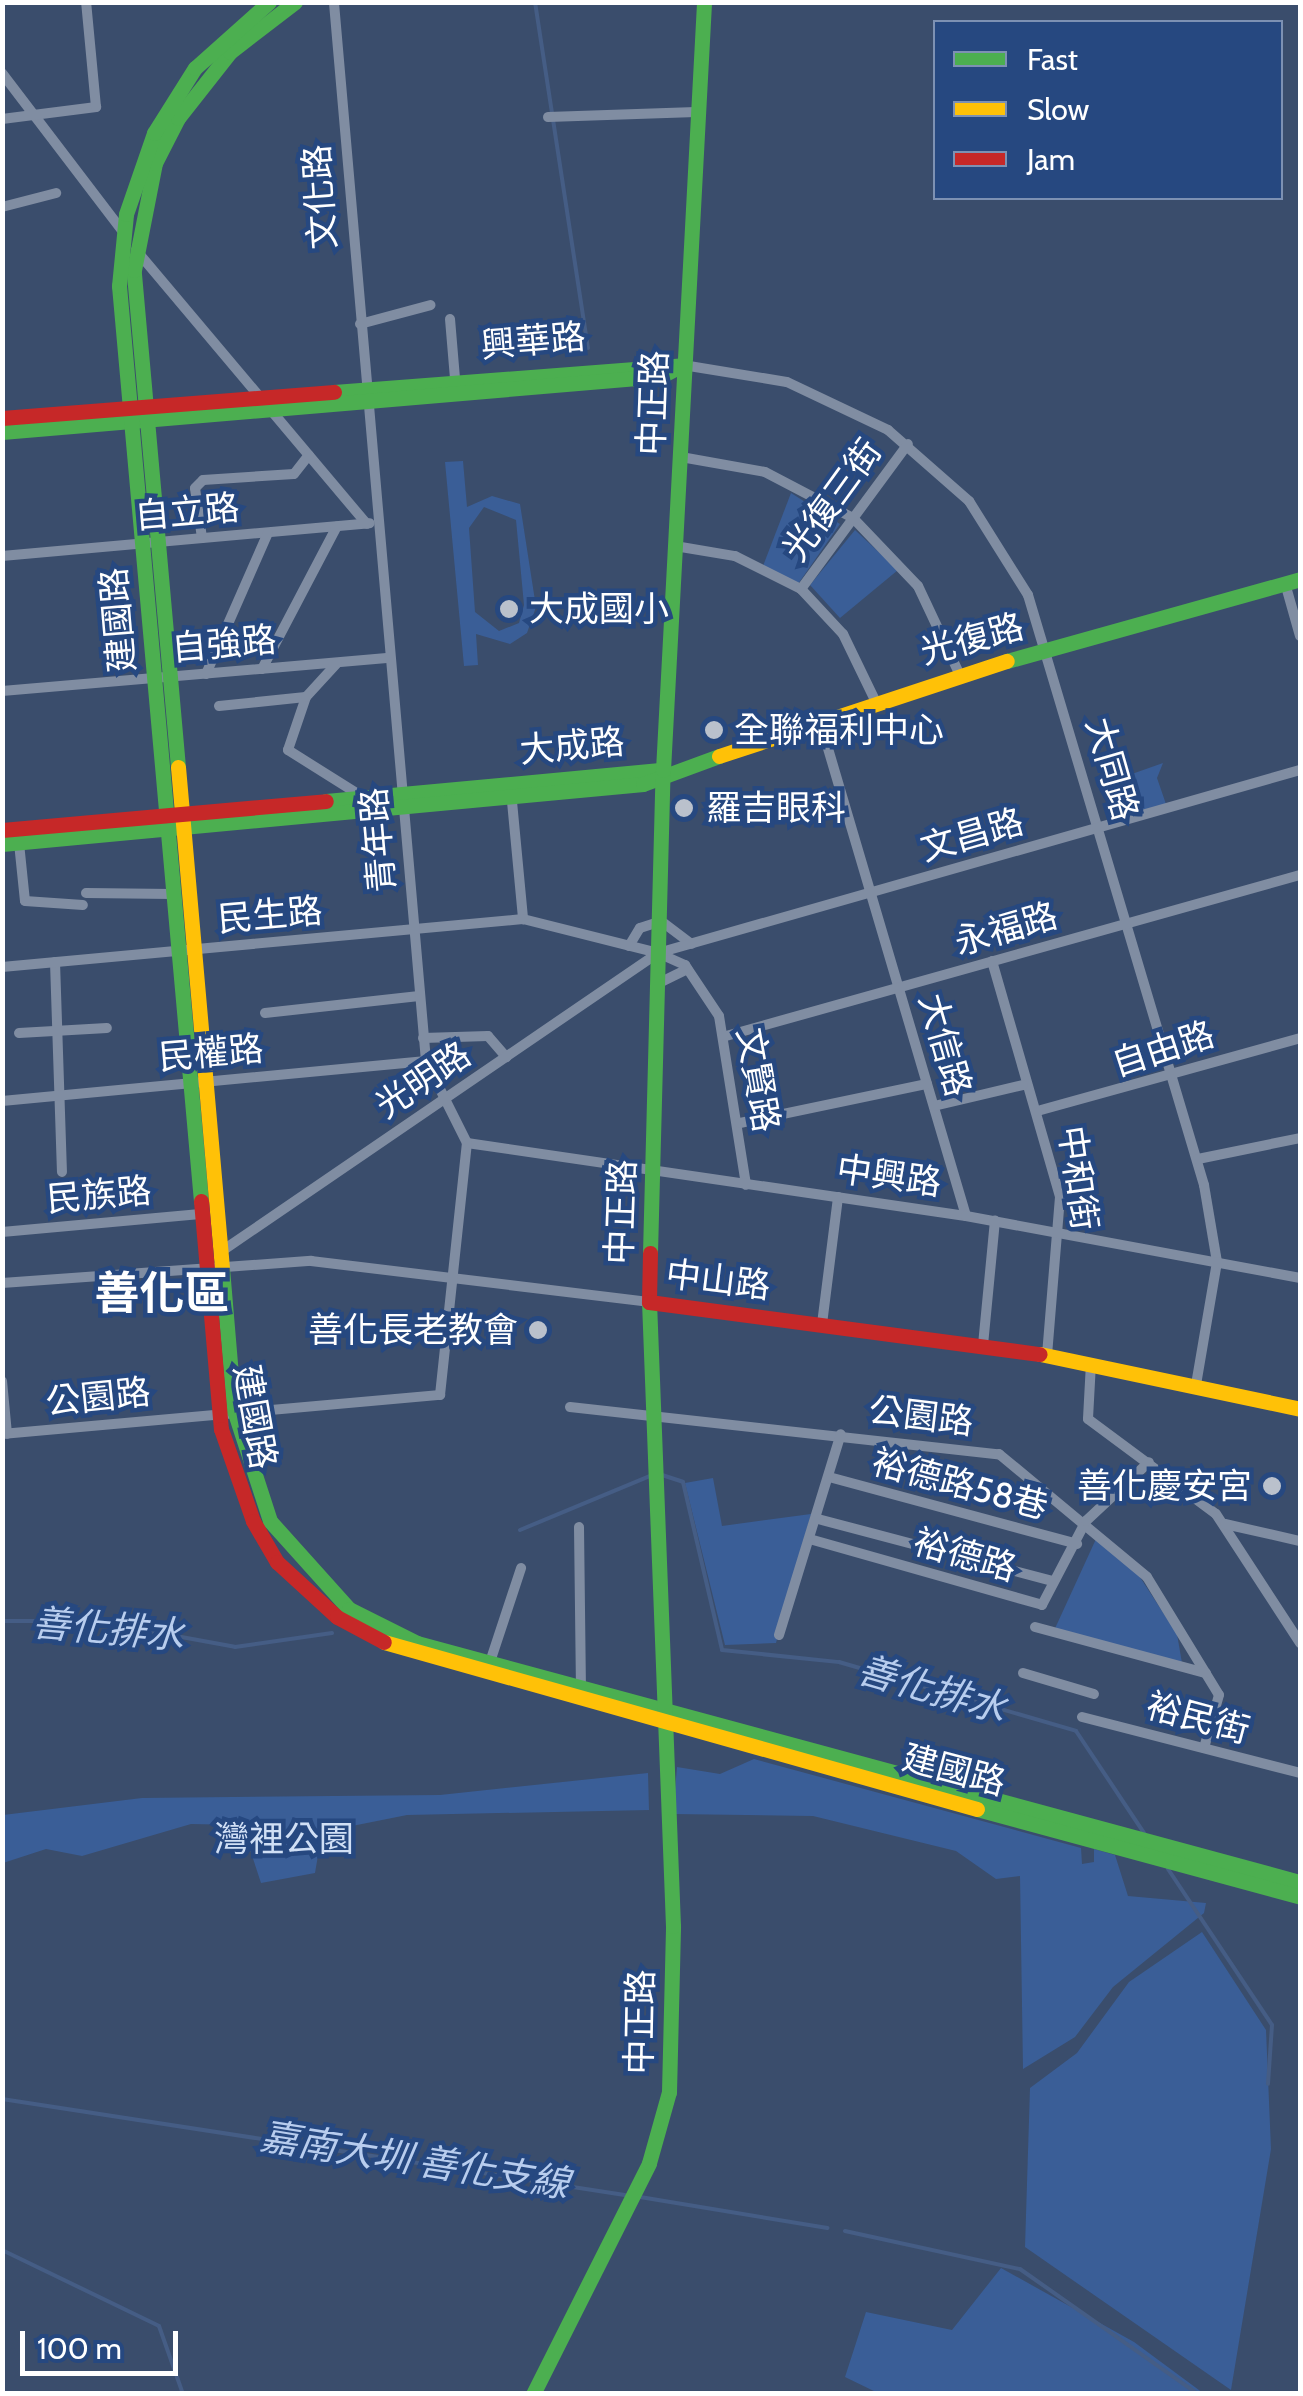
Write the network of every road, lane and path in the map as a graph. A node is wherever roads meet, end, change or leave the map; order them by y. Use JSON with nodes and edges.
{"nodes":[{"id":1,"x":86,"y":2,"type":"edge"},
{"id":2,"x":269,"y":2,"type":"edge"},
{"id":3,"x":295,"y":2,"type":"edge"},
{"id":4,"x":334,"y":2,"type":"edge"},
{"id":5,"x":704,"y":2,"type":"edge"},
{"id":6,"x":2,"y":74,"type":"edge"},
{"id":7,"x":696,"y":112,"type":"junction"},
{"id":8,"x":32,"y":116,"type":"junction"},
{"id":9,"x":548,"y":117,"type":"dead end"},
{"id":10,"x":2,"y":119,"type":"edge"},
{"id":11,"x":56,"y":194,"type":"dead end"},
{"id":12,"x":2,"y":207,"type":"edge"},
{"id":13,"x":123,"y":232,"type":"junction"},
{"id":14,"x":135,"y":248,"type":"junction"},
{"id":15,"x":431,"y":305,"type":"dead end"},
{"id":16,"x":450,"y":319,"type":"dead end"},
{"id":17,"x":360,"y":324,"type":"junction"},
{"id":18,"x":683,"y":365,"type":"junction"},
{"id":19,"x":455,"y":378,"type":"junction"},
{"id":20,"x":367,"y":394,"type":"junction"},
{"id":21,"x":268,"y":402,"type":"junction"},
{"id":22,"x":135,"y":414,"type":"junction"},
{"id":23,"x":2,"y":418,"type":"edge"},
{"id":24,"x":2,"y":432,"type":"edge"},
{"id":25,"x":908,"y":444,"type":"junction"},
{"id":26,"x":309,"y":455,"type":"junction"},
{"id":27,"x":681,"y":457,"type":"junction"},
{"id":28,"x":853,"y":518,"type":"junction"},
{"id":29,"x":372,"y":523,"type":"junction"},
{"id":30,"x":337,"y":526,"type":"junction"},
{"id":31,"x":268,"y":533,"type":"junction"},
{"id":32,"x":202,"y":538,"type":"junction"},
{"id":33,"x":148,"y":543,"type":"junction"},
{"id":34,"x":676,"y":546,"type":"junction"},
{"id":35,"x":2,"y":556,"type":"edge"},
{"id":36,"x":1293,"y":581,"type":"edge"},
{"id":37,"x":802,"y":589,"type":"junction"},
{"id":38,"x":1300,"y":636,"type":"edge"},
{"id":39,"x":1049,"y":649,"type":"junction"},
{"id":40,"x":390,"y":658,"type":"junction"},
{"id":41,"x":337,"y":662,"type":"junction"},
{"id":42,"x":262,"y":669,"type":"junction"},
{"id":43,"x":958,"y":673,"type":"junction"},
{"id":44,"x":206,"y":674,"type":"junction"},
{"id":45,"x":161,"y":677,"type":"junction"},
{"id":46,"x":2,"y":691,"type":"edge"},
{"id":47,"x":306,"y":697,"type":"junction"},
{"id":48,"x":874,"y":698,"type":"junction"},
{"id":49,"x":220,"y":706,"type":"dead end"},
{"id":50,"x":820,"y":718,"type":"junction"},
{"id":51,"x":663,"y":770,"type":"junction"},
{"id":52,"x":1300,"y":770,"type":"edge"},
{"id":53,"x":511,"y":789,"type":"junction"},
{"id":54,"x":361,"y":796,"type":"junction"},
{"id":55,"x":403,"y":799,"type":"junction"},
{"id":56,"x":174,"y":820,"type":"junction"},
{"id":57,"x":1100,"y":827,"type":"junction"},
{"id":58,"x":2,"y":830,"type":"edge"},
{"id":59,"x":11,"y":844,"type":"edge"},
{"id":60,"x":1300,"y":875,"type":"edge"},
{"id":61,"x":871,"y":892,"type":"junction"},
{"id":62,"x":86,"y":893,"type":"dead end"},
{"id":63,"x":172,"y":894,"type":"junction"},
{"id":64,"x":82,"y":905,"type":"dead end"},
{"id":65,"x":524,"y":919,"type":"junction"},
{"id":66,"x":659,"y":921,"type":"junction"},
{"id":67,"x":1130,"y":923,"type":"junction"},
{"id":68,"x":414,"y":929,"type":"junction"},
{"id":69,"x":691,"y":944,"type":"junction"},
{"id":70,"x":630,"y":946,"type":"junction"},
{"id":71,"x":194,"y":950,"type":"junction"},
{"id":72,"x":177,"y":951,"type":"junction"},
{"id":73,"x":658,"y":954,"type":"junction"},
{"id":74,"x":54,"y":962,"type":"junction"},
{"id":75,"x":992,"y":962,"type":"junction"},
{"id":76,"x":2,"y":967,"type":"edge"},
{"id":77,"x":688,"y":968,"type":"junction"},
{"id":78,"x":657,"y":984,"type":"junction"},
{"id":79,"x":899,"y":988,"type":"junction"},
{"id":80,"x":420,"y":996,"type":"junction"},
{"id":81,"x":264,"y":1014,"type":"dead end"},
{"id":82,"x":108,"y":1028,"type":"dead end"},
{"id":83,"x":60,"y":1030,"type":"junction"},
{"id":84,"x":18,"y":1032,"type":"dead end"},
{"id":85,"x":726,"y":1036,"type":"junction"},
{"id":86,"x":423,"y":1038,"type":"junction"},
{"id":87,"x":1300,"y":1038,"type":"edge"},
{"id":88,"x":506,"y":1057,"type":"junction"},
{"id":89,"x":426,"y":1060,"type":"junction"},
{"id":90,"x":1172,"y":1074,"type":"junction"},
{"id":91,"x":206,"y":1082,"type":"junction"},
{"id":92,"x":188,"y":1083,"type":"junction"},
{"id":93,"x":928,"y":1084,"type":"junction"},
{"id":94,"x":1023,"y":1085,"type":"junction"},
{"id":95,"x":63,"y":1095,"type":"junction"},
{"id":96,"x":444,"y":1099,"type":"junction"},
{"id":97,"x":2,"y":1101,"type":"edge"},
{"id":98,"x":934,"y":1106,"type":"junction"},
{"id":99,"x":1041,"y":1110,"type":"junction"},
{"id":100,"x":740,"y":1123,"type":"junction"},
{"id":101,"x":1300,"y":1138,"type":"edge"},
{"id":102,"x":466,"y":1144,"type":"junction"},
{"id":103,"x":1198,"y":1159,"type":"junction"},
{"id":104,"x":652,"y":1171,"type":"junction"},
{"id":105,"x":62,"y":1172,"type":"dead end"},
{"id":106,"x":746,"y":1185,"type":"junction"},
{"id":107,"x":838,"y":1196,"type":"junction"},
{"id":108,"x":200,"y":1214,"type":"junction"},
{"id":109,"x":966,"y":1216,"type":"junction"},
{"id":110,"x":994,"y":1221,"type":"junction"},
{"id":111,"x":2,"y":1232,"type":"edge"},
{"id":112,"x":1062,"y":1233,"type":"junction"},
{"id":113,"x":215,"y":1261,"type":"junction"},
{"id":114,"x":1216,"y":1262,"type":"junction"},
{"id":115,"x":450,"y":1278,"type":"junction"},
{"id":116,"x":1300,"y":1278,"type":"edge"},
{"id":117,"x":2,"y":1283,"type":"edge"},
{"id":118,"x":648,"y":1302,"type":"junction"},
{"id":119,"x":822,"y":1324,"type":"junction"},
{"id":120,"x":982,"y":1345,"type":"junction"},
{"id":121,"x":1048,"y":1355,"type":"junction"},
{"id":122,"x":1091,"y":1363,"type":"junction"},
{"id":123,"x":2,"y":1381,"type":"edge"},
{"id":124,"x":1196,"y":1385,"type":"junction"},
{"id":125,"x":570,"y":1407,"type":"dead end"},
{"id":126,"x":1300,"y":1409,"type":"edge"},
{"id":127,"x":226,"y":1411,"type":"junction"},
{"id":128,"x":655,"y":1412,"type":"junction"},
{"id":129,"x":5,"y":1434,"type":"edge"},
{"id":130,"x":840,"y":1434,"type":"junction"},
{"id":131,"x":1150,"y":1462,"type":"junction"},
{"id":132,"x":829,"y":1477,"type":"junction"},
{"id":133,"x":818,"y":1519,"type":"junction"},
{"id":134,"x":1086,"y":1521,"type":"junction"},
{"id":135,"x":1224,"y":1524,"type":"junction"},
{"id":136,"x":579,"y":1527,"type":"dead end"},
{"id":137,"x":813,"y":1540,"type":"junction"},
{"id":138,"x":1300,"y":1541,"type":"edge"},
{"id":139,"x":1077,"y":1544,"type":"junction"},
{"id":140,"x":520,"y":1568,"type":"dead end"},
{"id":141,"x":1052,"y":1581,"type":"junction"},
{"id":142,"x":355,"y":1624,"type":"junction"},
{"id":143,"x":1034,"y":1626,"type":"dead end"},
{"id":144,"x":779,"y":1635,"type":"dead end"},
{"id":145,"x":1300,"y":1643,"type":"edge"},
{"id":146,"x":490,"y":1662,"type":"junction"},
{"id":147,"x":1206,"y":1672,"type":"junction"},
{"id":148,"x":1023,"y":1673,"type":"dead end"},
{"id":149,"x":581,"y":1685,"type":"junction"},
{"id":150,"x":1094,"y":1694,"type":"dead end"},
{"id":151,"x":663,"y":1714,"type":"junction"},
{"id":152,"x":1082,"y":1717,"type":"dead end"},
{"id":153,"x":1204,"y":1748,"type":"junction"},
{"id":154,"x":1300,"y":1774,"type":"edge"},
{"id":155,"x":1153,"y":1849,"type":"junction"},
{"id":156,"x":1300,"y":1893,"type":"edge"},
{"id":157,"x":533,"y":2394,"type":"edge"}],
"edges":[{"from":1,"to":8,"type":"street"},
{"from":2,"to":13,"type":"street","name":"建國路"},
{"from":3,"to":14,"type":"street","name":"建國路"},
{"from":4,"to":17,"type":"street","name":"文化路"},
{"from":5,"to":7,"type":"street","name":"中正路"},
{"from":6,"to":8,"type":"street"},
{"from":7,"to":9,"type":"street"},
{"from":7,"to":18,"type":"street","name":"中正路"},
{"from":8,"to":10,"type":"street"},
{"from":8,"to":13,"type":"street"},
{"from":11,"to":12,"type":"street"},
{"from":13,"to":14,"type":"street"},
{"from":13,"to":22,"type":"street","name":"建國路"},
{"from":14,"to":21,"type":"street"},
{"from":14,"to":22,"type":"street","name":"建國路"},
{"from":15,"to":17,"type":"street"},
{"from":16,"to":19,"type":"street"},
{"from":17,"to":20,"type":"street","name":"文化路"},
{"from":18,"to":19,"type":"street","name":"興華路"},
{"from":18,"to":20,"type":"street","name":"興華路"},
{"from":18,"to":25,"type":"street","name":"大同路"},
{"from":18,"to":27,"type":"street","name":"中正路"},
{"from":19,"to":20,"type":"street","name":"興華路"},
{"from":20,"to":21,"type":"street","name":"興華路"},
{"from":20,"to":29,"type":"street","name":"青年路"},
{"from":21,"to":22,"type":"street","name":"興華路"},
{"from":21,"to":26,"type":"street"},
{"from":22,"to":23,"type":"street","name":"興華路"},
{"from":22,"to":24,"type":"street","name":"興華路"},
{"from":22,"to":33,"type":"street","name":"建國路"},
{"from":25,"to":28,"type":"street","name":"光復三街"},
{"from":25,"to":39,"type":"street","name":"大同路"},
{"from":26,"to":29,"type":"street"},
{"from":26,"to":32,"type":"street"},
{"from":27,"to":28,"type":"street"},
{"from":27,"to":34,"type":"street","name":"中正路"},
{"from":28,"to":37,"type":"street","name":"光復三街"},
{"from":28,"to":43,"type":"street"},
{"from":29,"to":30,"type":"street","name":"自立路"},
{"from":29,"to":40,"type":"street","name":"青年路"},
{"from":30,"to":31,"type":"street","name":"自立路"},
{"from":30,"to":42,"type":"street"},
{"from":31,"to":32,"type":"street","name":"自立路"},
{"from":31,"to":44,"type":"street"},
{"from":32,"to":33,"type":"street","name":"自立路"},
{"from":33,"to":35,"type":"street","name":"自立路"},
{"from":33,"to":45,"type":"street","name":"建國路"},
{"from":34,"to":37,"type":"street"},
{"from":34,"to":51,"type":"street","name":"中正路"},
{"from":36,"to":38,"type":"street"},
{"from":36,"to":39,"type":"street","name":"光復路"},
{"from":37,"to":48,"type":"street"},
{"from":39,"to":43,"type":"street","name":"光復路"},
{"from":39,"to":57,"type":"street","name":"大同路"},
{"from":40,"to":41,"type":"street","name":"自強路"},
{"from":40,"to":55,"type":"street","name":"青年路"},
{"from":41,"to":42,"type":"street","name":"自強路"},
{"from":41,"to":47,"type":"street"},
{"from":42,"to":44,"type":"street","name":"自強路"},
{"from":43,"to":48,"type":"street","name":"光復路"},
{"from":44,"to":45,"type":"street","name":"自強路"},
{"from":45,"to":46,"type":"street","name":"自強路"},
{"from":45,"to":56,"type":"street","name":"建國路"},
{"from":47,"to":49,"type":"street"},
{"from":47,"to":54,"type":"street"},
{"from":48,"to":50,"type":"street","name":"光復路"},
{"from":50,"to":51,"type":"street","name":"光復路"},
{"from":50,"to":61,"type":"street","name":"大信路"},
{"from":51,"to":53,"type":"street","name":"大成路"},
{"from":51,"to":66,"type":"street","name":"中正路"},
{"from":52,"to":57,"type":"street","name":"文昌路"},
{"from":53,"to":55,"type":"street","name":"大成路"},
{"from":53,"to":65,"type":"street"},
{"from":54,"to":55,"type":"street","name":"大成路"},
{"from":54,"to":56,"type":"street","name":"大成路"},
{"from":55,"to":56,"type":"street","name":"大成路"},
{"from":55,"to":68,"type":"street","name":"青年路"},
{"from":56,"to":58,"type":"street","name":"大成路"},
{"from":56,"to":59,"type":"street","name":"大成路"},
{"from":56,"to":63,"type":"street","name":"建國路"},
{"from":56,"to":71,"type":"street","name":"建國路"},
{"from":57,"to":61,"type":"street","name":"文昌路"},
{"from":57,"to":67,"type":"street","name":"大同路"},
{"from":59,"to":64,"type":"street"},
{"from":60,"to":67,"type":"street","name":"永福路"},
{"from":61,"to":69,"type":"street","name":"文昌路"},
{"from":61,"to":79,"type":"street","name":"大信路"},
{"from":62,"to":63,"type":"street"},
{"from":63,"to":72,"type":"street","name":"建國路"},
{"from":65,"to":68,"type":"street","name":"民生路"},
{"from":65,"to":70,"type":"street","name":"民生路"},
{"from":66,"to":69,"type":"street"},
{"from":66,"to":70,"type":"street"},
{"from":66,"to":73,"type":"street","name":"中正路"},
{"from":67,"to":75,"type":"street","name":"永福路"},
{"from":67,"to":90,"type":"street","name":"大同路"},
{"from":68,"to":71,"type":"street","name":"民生路"},
{"from":68,"to":80,"type":"street","name":"青年路"},
{"from":69,"to":73,"type":"street","name":"文昌路"},
{"from":70,"to":73,"type":"street","name":"民生路"},
{"from":71,"to":72,"type":"street","name":"民生路"},
{"from":71,"to":91,"type":"street","name":"建國路"},
{"from":72,"to":74,"type":"street","name":"民生路"},
{"from":72,"to":92,"type":"street","name":"建國路"},
{"from":73,"to":77,"type":"street"},
{"from":73,"to":78,"type":"street","name":"中正路"},
{"from":73,"to":88,"type":"street","name":"光明路"},
{"from":74,"to":76,"type":"street","name":"民生路"},
{"from":74,"to":83,"type":"street"},
{"from":75,"to":79,"type":"street","name":"永福路"},
{"from":75,"to":94,"type":"street","name":"中和街"},
{"from":77,"to":78,"type":"street"},
{"from":77,"to":85,"type":"street","name":"文賢路"},
{"from":78,"to":104,"type":"street","name":"中正路"},
{"from":79,"to":85,"type":"street","name":"永福路"},
{"from":79,"to":93,"type":"street","name":"大信路"},
{"from":80,"to":81,"type":"street"},
{"from":80,"to":86,"type":"street","name":"青年路"},
{"from":82,"to":83,"type":"street"},
{"from":83,"to":84,"type":"street"},
{"from":83,"to":95,"type":"street"},
{"from":85,"to":100,"type":"street","name":"文賢路"},
{"from":86,"to":88,"type":"street"},
{"from":86,"to":89,"type":"street","name":"青年路"},
{"from":87,"to":90,"type":"street","name":"自由路"},
{"from":88,"to":96,"type":"street","name":"光明路"},
{"from":89,"to":91,"type":"street","name":"民權路"},
{"from":89,"to":96,"type":"street","name":"青年路"},
{"from":90,"to":99,"type":"street","name":"自由路"},
{"from":90,"to":103,"type":"street","name":"大同路"},
{"from":91,"to":92,"type":"street","name":"民權路"},
{"from":91,"to":113,"type":"street","name":"建國路"},
{"from":92,"to":95,"type":"street","name":"民權路"},
{"from":92,"to":108,"type":"street","name":"建國路"},
{"from":93,"to":98,"type":"street","name":"大信路"},
{"from":93,"to":100,"type":"street"},
{"from":94,"to":98,"type":"street"},
{"from":94,"to":99,"type":"street","name":"中和街"},
{"from":95,"to":97,"type":"street","name":"民權路"},
{"from":95,"to":105,"type":"street"},
{"from":96,"to":102,"type":"street","name":"青年路"},
{"from":96,"to":113,"type":"street","name":"光明路"},
{"from":98,"to":109,"type":"street","name":"大信路"},
{"from":99,"to":112,"type":"street","name":"中和街"},
{"from":100,"to":106,"type":"street","name":"文賢路"},
{"from":101,"to":103,"type":"street"},
{"from":102,"to":104,"type":"street","name":"中興路"},
{"from":102,"to":115,"type":"street"},
{"from":103,"to":114,"type":"street","name":"大同路"},
{"from":104,"to":106,"type":"street","name":"中興路"},
{"from":104,"to":118,"type":"street","name":"中正路"},
{"from":106,"to":107,"type":"street","name":"中興路"},
{"from":107,"to":109,"type":"street","name":"中興路"},
{"from":107,"to":119,"type":"street"},
{"from":108,"to":111,"type":"street","name":"民族路"},
{"from":108,"to":113,"type":"street","name":"建國路"},
{"from":109,"to":110,"type":"street","name":"中興路"},
{"from":110,"to":112,"type":"street","name":"中興路"},
{"from":110,"to":120,"type":"street"},
{"from":112,"to":114,"type":"street","name":"中興路"},
{"from":112,"to":121,"type":"street","name":"中和街"},
{"from":113,"to":115,"type":"street","name":"中山路"},
{"from":113,"to":117,"type":"street","name":"中山路"},
{"from":113,"to":127,"type":"street","name":"建國路"},
{"from":114,"to":116,"type":"street","name":"中興路"},
{"from":114,"to":124,"type":"street","name":"大同路"},
{"from":115,"to":118,"type":"street","name":"中山路"},
{"from":115,"to":127,"type":"street","name":"公園路"},
{"from":118,"to":119,"type":"street","name":"中山路"},
{"from":118,"to":128,"type":"street","name":"中正路"},
{"from":119,"to":120,"type":"street","name":"中山路"},
{"from":120,"to":121,"type":"street","name":"中山路"},
{"from":121,"to":122,"type":"street","name":"中山路"},
{"from":122,"to":124,"type":"street","name":"中山路"},
{"from":122,"to":131,"type":"street"},
{"from":123,"to":129,"type":"street"},
{"from":124,"to":126,"type":"street","name":"中山路"},
{"from":125,"to":128,"type":"street","name":"公園路"},
{"from":127,"to":129,"type":"street","name":"公園路"},
{"from":127,"to":142,"type":"street","name":"建國路"},
{"from":128,"to":130,"type":"street","name":"公園路"},
{"from":128,"to":151,"type":"street","name":"中正路"},
{"from":130,"to":132,"type":"street"},
{"from":130,"to":134,"type":"street","name":"公園路"},
{"from":131,"to":134,"type":"street","name":"裕德路"},
{"from":131,"to":135,"type":"street"},
{"from":132,"to":133,"type":"street"},
{"from":132,"to":139,"type":"street","name":"裕德路58巷"},
{"from":133,"to":137,"type":"street"},
{"from":133,"to":141,"type":"street"},
{"from":134,"to":139,"type":"street","name":"裕德路"},
{"from":134,"to":147,"type":"street","name":"公園路"},
{"from":135,"to":138,"type":"street"},
{"from":135,"to":145,"type":"street"},
{"from":136,"to":149,"type":"street"},
{"from":137,"to":141,"type":"street","name":"裕德路"},
{"from":137,"to":144,"type":"street"},
{"from":139,"to":141,"type":"street","name":"裕德路"},
{"from":140,"to":146,"type":"street"},
{"from":142,"to":146,"type":"street","name":"建國路"},
{"from":142,"to":151,"type":"street","name":"建國路"},
{"from":143,"to":147,"type":"street"},
{"from":146,"to":149,"type":"street","name":"建國路"},
{"from":147,"to":153,"type":"street","name":"公園路"},
{"from":148,"to":150,"type":"street"},
{"from":149,"to":151,"type":"street","name":"建國路"},
{"from":151,"to":155,"type":"street","name":"建國路"},
{"from":151,"to":155,"type":"street","name":"建國路"},
{"from":151,"to":157,"type":"street","name":"中正路"},
{"from":152,"to":153,"type":"street","name":"裕民街"},
{"from":153,"to":154,"type":"street","name":"裕民街"},
{"from":155,"to":156,"type":"street","name":"建國路"},
{"from":155,"to":156,"type":"street","name":"建國路"}]}
